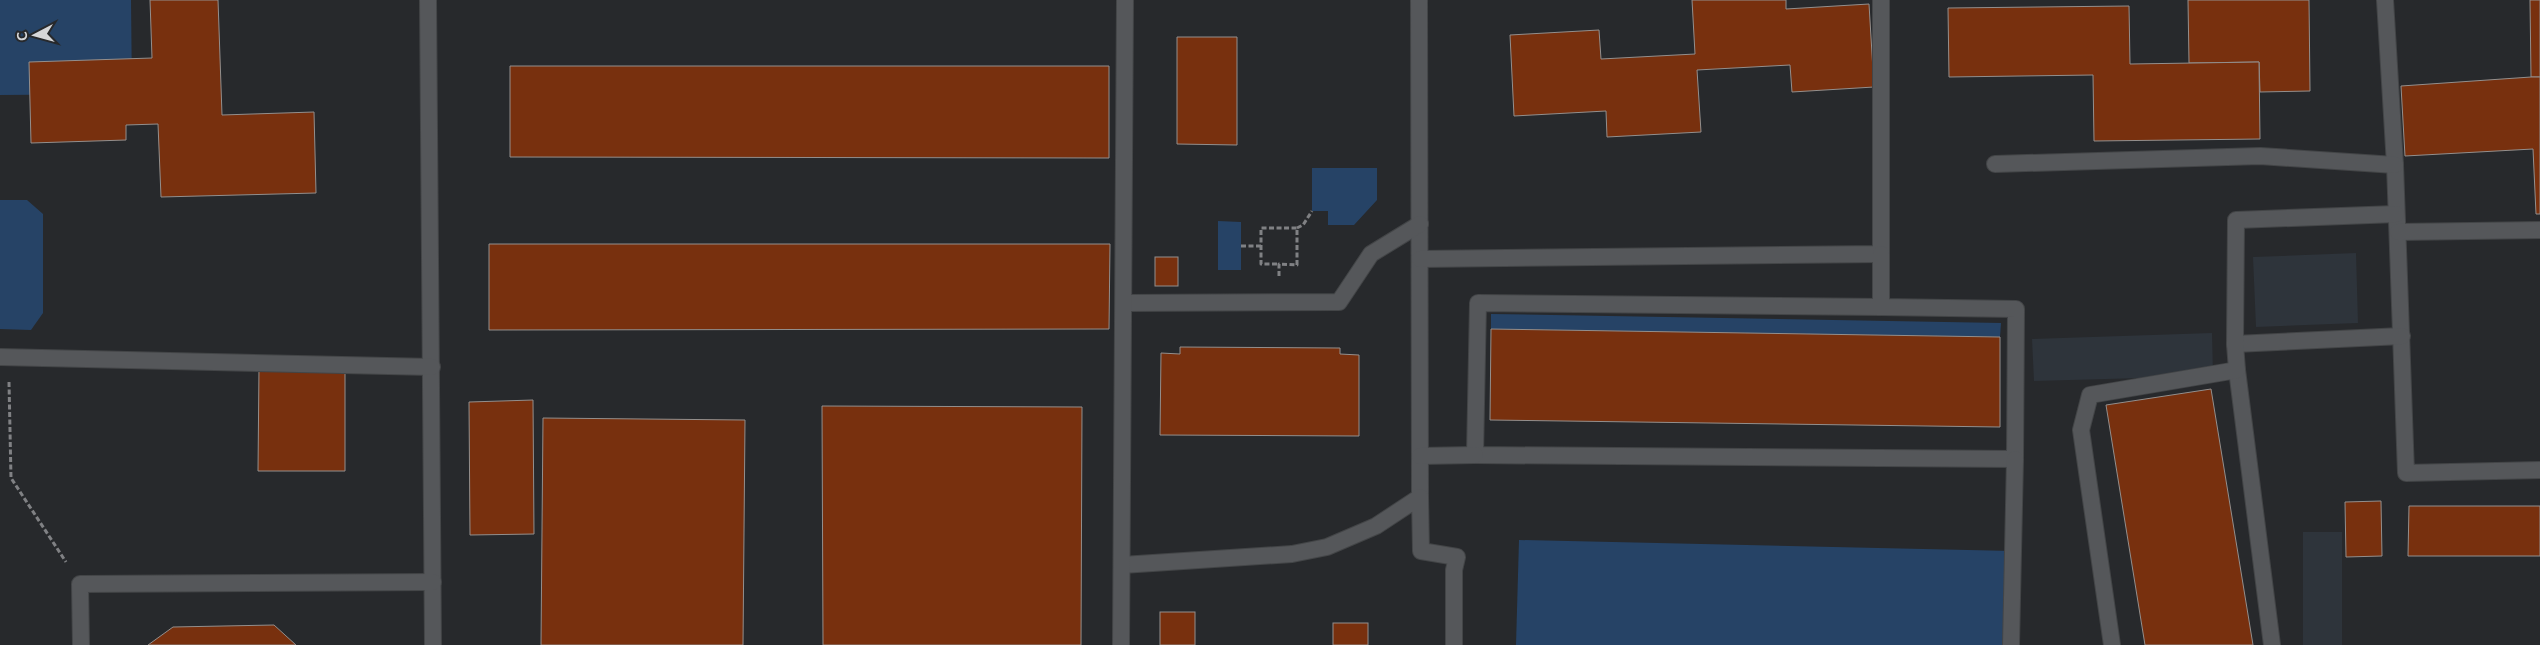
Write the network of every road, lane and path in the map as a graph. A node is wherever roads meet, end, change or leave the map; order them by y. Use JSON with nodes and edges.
{"nodes":[{"id":1,"x":428,"y":0,"type":"edge"},
{"id":2,"x":1125,"y":0,"type":"edge"},
{"id":3,"x":1419,"y":0,"type":"edge"},
{"id":4,"x":1881,"y":0,"type":"edge"},
{"id":5,"x":2385,"y":0,"type":"edge"},
{"id":6,"x":1995,"y":164,"type":"dead end"},
{"id":7,"x":2395,"y":165,"type":"junction"},
{"id":8,"x":1312,"y":211,"type":"dead end"},
{"id":9,"x":2396,"y":214,"type":"junction"},
{"id":10,"x":1420,"y":224,"type":"junction"},
{"id":11,"x":1297,"y":228,"type":"junction"},
{"id":12,"x":2540,"y":230,"type":"edge"},
{"id":13,"x":2398,"y":232,"type":"junction"},
{"id":14,"x":1241,"y":246,"type":"dead end"},
{"id":15,"x":1261,"y":246,"type":"junction"},
{"id":16,"x":1881,"y":254,"type":"junction"},
{"id":17,"x":1420,"y":259,"type":"junction"},
{"id":18,"x":1279,"y":264,"type":"junction"},
{"id":19,"x":1125,"y":303,"type":"junction"},
{"id":20,"x":1279,"y":304,"type":"junction"},
{"id":21,"x":1881,"y":307,"type":"junction"},
{"id":22,"x":2402,"y":336,"type":"junction"},
{"id":23,"x":2235,"y":344,"type":"junction"},
{"id":24,"x":4,"y":357,"type":"edge"},
{"id":25,"x":432,"y":367,"type":"junction"},
{"id":26,"x":2237,"y":370,"type":"junction"},
{"id":27,"x":1475,"y":455,"type":"junction"},
{"id":28,"x":1420,"y":456,"type":"junction"},
{"id":29,"x":2014,"y":459,"type":"junction"},
{"id":30,"x":2540,"y":470,"type":"edge"},
{"id":31,"x":1420,"y":497,"type":"junction"},
{"id":32,"x":1122,"y":565,"type":"junction"},
{"id":33,"x":433,"y":582,"type":"junction"},
{"id":34,"x":80,"y":584,"type":"junction"},
{"id":35,"x":80,"y":645,"type":"edge"},
{"id":36,"x":433,"y":645,"type":"edge"},
{"id":37,"x":1121,"y":645,"type":"edge"},
{"id":38,"x":1454,"y":645,"type":"edge"},
{"id":39,"x":2010,"y":645,"type":"edge"},
{"id":40,"x":2112,"y":645,"type":"edge"},
{"id":41,"x":2272,"y":645,"type":"edge"}],
"edges":[{"from":1,"to":25,"type":"lane"},
{"from":2,"to":19,"type":"lane"},
{"from":3,"to":10,"type":"lane"},
{"from":4,"to":16,"type":"lane"},
{"from":5,"to":7,"type":"lane"},
{"from":6,"to":7,"type":"lane"},
{"from":7,"to":9,"type":"lane"},
{"from":8,"to":11,"type":"path"},
{"from":9,"to":13,"type":"lane"},
{"from":9,"to":23,"type":"lane"},
{"from":10,"to":17,"type":"lane"},
{"from":10,"to":20,"type":"lane"},
{"from":11,"to":15,"type":"path"},
{"from":11,"to":18,"type":"path"},
{"from":12,"to":13,"type":"lane"},
{"from":13,"to":22,"type":"lane"},
{"from":14,"to":15,"type":"path"},
{"from":15,"to":18,"type":"path"},
{"from":16,"to":17,"type":"lane"},
{"from":16,"to":21,"type":"lane"},
{"from":17,"to":28,"type":"lane"},
{"from":18,"to":20,"type":"path"},
{"from":19,"to":20,"type":"lane"},
{"from":19,"to":32,"type":"lane"},
{"from":21,"to":27,"type":"lane"},
{"from":21,"to":29,"type":"lane"},
{"from":22,"to":23,"type":"lane"},
{"from":22,"to":30,"type":"lane"},
{"from":23,"to":26,"type":"lane"},
{"from":24,"to":25,"type":"lane"},
{"from":24,"to":34,"type":"path"},
{"from":25,"to":33,"type":"lane"},
{"from":26,"to":40,"type":"lane"},
{"from":26,"to":41,"type":"lane"},
{"from":27,"to":28,"type":"lane"},
{"from":27,"to":29,"type":"lane"},
{"from":28,"to":31,"type":"lane"},
{"from":29,"to":39,"type":"lane"},
{"from":31,"to":32,"type":"lane"},
{"from":31,"to":38,"type":"lane"},
{"from":32,"to":37,"type":"lane"},
{"from":33,"to":34,"type":"lane"},
{"from":33,"to":36,"type":"lane"},
{"from":34,"to":35,"type":"lane"}]}
